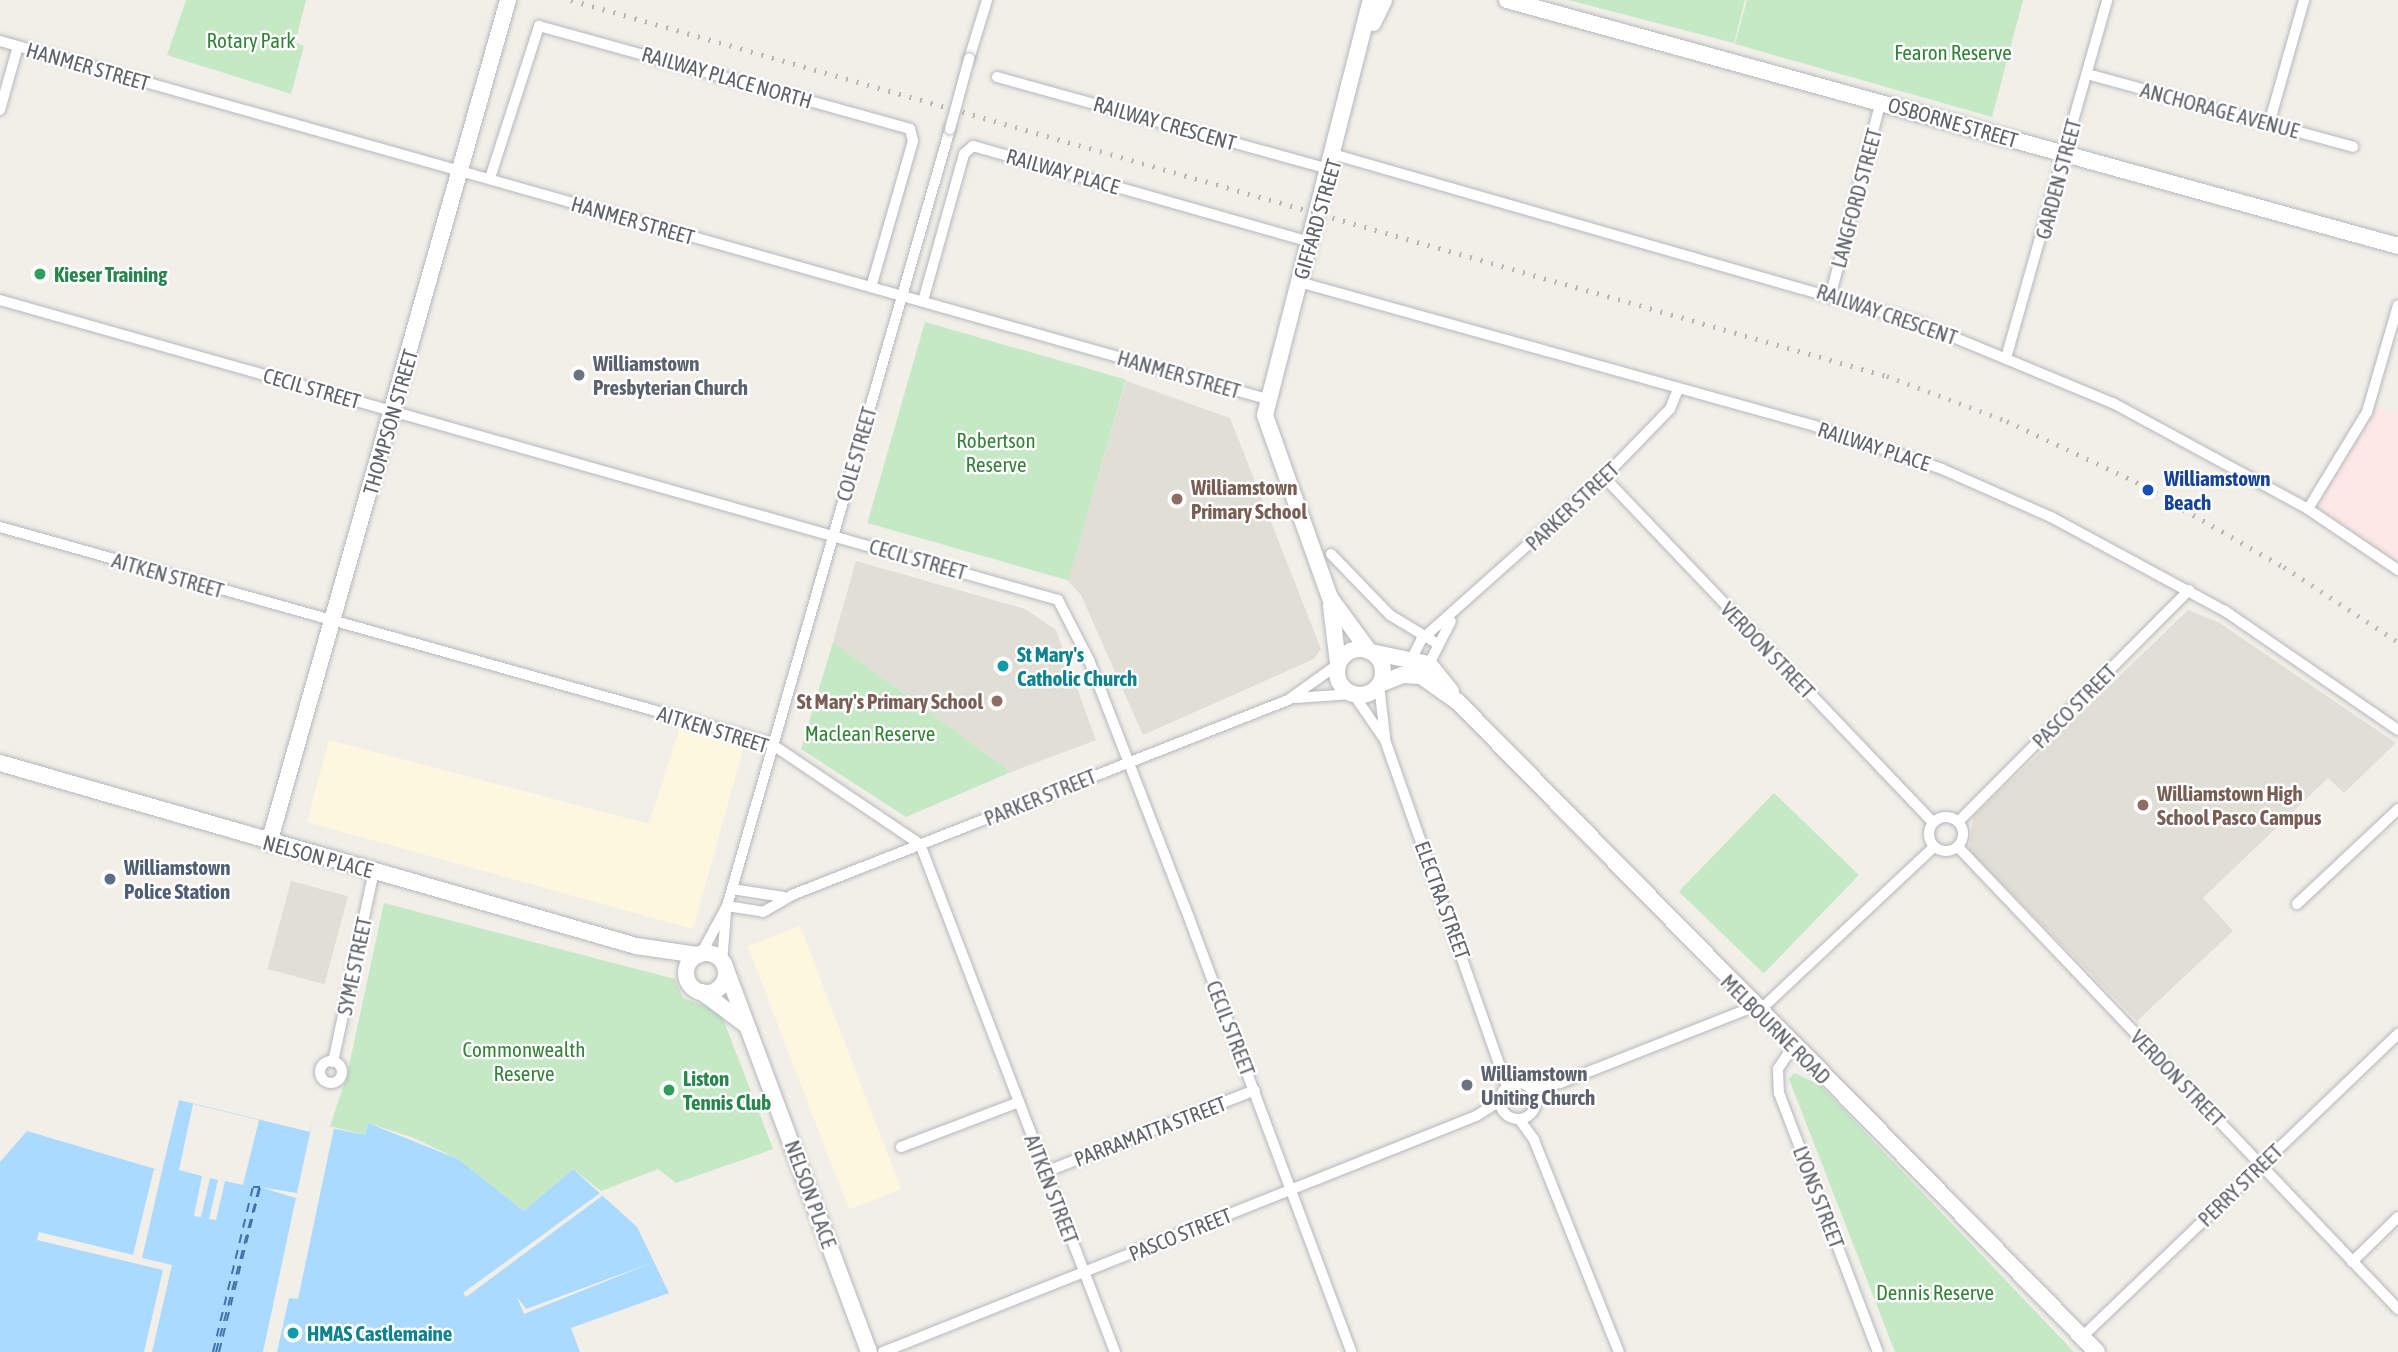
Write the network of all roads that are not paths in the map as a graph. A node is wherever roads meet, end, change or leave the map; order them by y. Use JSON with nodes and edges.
{"nodes":[{"id":1,"x":987,"y":0,"type":"edge"},
{"id":2,"x":1371,"y":0,"type":"edge"},
{"id":3,"x":1384,"y":0,"type":"edge"},
{"id":4,"x":1507,"y":0,"type":"edge"},
{"id":5,"x":2107,"y":0,"type":"edge"},
{"id":6,"x":2304,"y":0,"type":"edge"},
{"id":7,"x":508,"y":2,"type":"edge"},
{"id":8,"x":1365,"y":38,"type":"junction"},
{"id":9,"x":0,"y":41,"type":"edge"},
{"id":10,"x":19,"y":46,"type":"junction"},
{"id":11,"x":2087,"y":74,"type":"junction"},
{"id":12,"x":998,"y":77,"type":"dead end"},
{"id":13,"x":1881,"y":102,"type":"junction"},
{"id":14,"x":0,"y":110,"type":"edge"},
{"id":15,"x":2269,"y":124,"type":"junction"},
{"id":16,"x":2353,"y":147,"type":"dead end"},
{"id":17,"x":2064,"y":153,"type":"junction"},
{"id":18,"x":1334,"y":162,"type":"junction"},
{"id":19,"x":461,"y":171,"type":"junction"},
{"id":20,"x":490,"y":178,"type":"junction"},
{"id":21,"x":1311,"y":242,"type":"junction"},
{"id":22,"x":2398,"y":246,"type":"edge"},
{"id":23,"x":1299,"y":282,"type":"junction"},
{"id":24,"x":872,"y":287,"type":"junction"},
{"id":25,"x":1831,"y":294,"type":"junction"},
{"id":26,"x":902,"y":295,"type":"junction"},
{"id":27,"x":0,"y":300,"type":"edge"},
{"id":28,"x":923,"y":301,"type":"junction"},
{"id":29,"x":2398,"y":305,"type":"edge"},
{"id":30,"x":2006,"y":358,"type":"junction"},
{"id":31,"x":1678,"y":389,"type":"junction"},
{"id":32,"x":1267,"y":399,"type":"junction"},
{"id":33,"x":394,"y":410,"type":"junction"},
{"id":34,"x":1604,"y":477,"type":"junction"},
{"id":35,"x":2308,"y":509,"type":"junction"},
{"id":36,"x":0,"y":527,"type":"edge"},
{"id":37,"x":833,"y":534,"type":"junction"},
{"id":38,"x":1331,"y":554,"type":"dead end"},
{"id":39,"x":2398,"y":570,"type":"edge"},
{"id":40,"x":2189,"y":590,"type":"junction"},
{"id":41,"x":1330,"y":598,"type":"junction"},
{"id":42,"x":1454,"y":616,"type":"junction"},
{"id":43,"x":334,"y":623,"type":"junction"},
{"id":44,"x":1425,"y":637,"type":"junction"},
{"id":45,"x":1438,"y":644,"type":"junction"},
{"id":46,"x":1370,"y":651,"type":"junction"},
{"id":47,"x":1412,"y":658,"type":"junction"},
{"id":48,"x":1338,"y":664,"type":"junction"},
{"id":49,"x":1423,"y":670,"type":"junction"},
{"id":50,"x":1380,"y":684,"type":"junction"},
{"id":51,"x":1353,"y":694,"type":"junction"},
{"id":52,"x":1287,"y":700,"type":"junction"},
{"id":53,"x":2398,"y":730,"type":"edge"},
{"id":54,"x":1385,"y":740,"type":"junction"},
{"id":55,"x":771,"y":743,"type":"junction"},
{"id":56,"x":0,"y":763,"type":"edge"},
{"id":57,"x":1126,"y":763,"type":"junction"},
{"id":58,"x":2398,"y":809,"type":"edge"},
{"id":59,"x":1959,"y":821,"type":"junction"},
{"id":60,"x":1933,"y":823,"type":"junction"},
{"id":61,"x":270,"y":843,"type":"junction"},
{"id":62,"x":920,"y":844,"type":"junction"},
{"id":63,"x":1934,"y":847,"type":"junction"},
{"id":64,"x":1958,"y":847,"type":"junction"},
{"id":65,"x":374,"y":871,"type":"junction"},
{"id":66,"x":732,"y":889,"type":"junction"},
{"id":67,"x":792,"y":895,"type":"junction"},
{"id":68,"x":2297,"y":904,"type":"dead end"},
{"id":69,"x":726,"y":907,"type":"junction"},
{"id":70,"x":636,"y":946,"type":"junction"},
{"id":71,"x":699,"y":955,"type":"junction"},
{"id":72,"x":723,"y":963,"type":"junction"},
{"id":73,"x":695,"y":987,"type":"junction"},
{"id":74,"x":1756,"y":1009,"type":"junction"},
{"id":75,"x":2398,"y":1034,"type":"edge"},
{"id":76,"x":752,"y":1035,"type":"junction"},
{"id":77,"x":1794,"y":1045,"type":"junction"},
{"id":78,"x":333,"y":1062,"type":"dead end"},
{"id":79,"x":1560,"y":1083,"type":"junction"},
{"id":80,"x":1512,"y":1085,"type":"junction"},
{"id":81,"x":1531,"y":1088,"type":"junction"},
{"id":82,"x":1255,"y":1090,"type":"junction"},
{"id":83,"x":1019,"y":1102,"type":"junction"},
{"id":84,"x":1536,"y":1102,"type":"junction"},
{"id":85,"x":1502,"y":1107,"type":"junction"},
{"id":86,"x":1525,"y":1117,"type":"junction"},
{"id":87,"x":901,"y":1147,"type":"dead end"},
{"id":88,"x":2261,"y":1165,"type":"junction"},
{"id":89,"x":1045,"y":1172,"type":"junction"},
{"id":90,"x":1290,"y":1190,"type":"junction"},
{"id":91,"x":2398,"y":1217,"type":"edge"},
{"id":92,"x":2352,"y":1262,"type":"junction"},
{"id":93,"x":1084,"y":1272,"type":"junction"},
{"id":94,"x":2398,"y":1309,"type":"edge"},
{"id":95,"x":2082,"y":1336,"type":"junction"},
{"id":96,"x":869,"y":1352,"type":"edge"},
{"id":97,"x":883,"y":1352,"type":"edge"},
{"id":98,"x":1115,"y":1352,"type":"edge"},
{"id":99,"x":1351,"y":1352,"type":"edge"},
{"id":100,"x":1619,"y":1352,"type":"edge"},
{"id":101,"x":1878,"y":1352,"type":"edge"},
{"id":102,"x":2097,"y":1352,"type":"edge"}],
"edges":[{"from":1,"to":26,"type":"street","name":"COLE STREET","bridge":true},
{"from":2,"to":8,"type":"street","name":"GIFFARD STREET"},
{"from":3,"to":8,"type":"street","name":"GIFFARD STREET"},
{"from":4,"to":13,"type":"street","name":"OSBORNE STREET"},
{"from":5,"to":11,"type":"street","name":"GARDEN STREET"},
{"from":6,"to":15,"type":"street"},
{"from":7,"to":19,"type":"street","name":"THOMPSON STREET"},
{"from":8,"to":18,"type":"street","name":"GIFFARD STREET"},
{"from":9,"to":10,"type":"street","name":"HANMER STREET"},
{"from":10,"to":14,"type":"street"},
{"from":10,"to":19,"type":"street","name":"HANMER STREET"},
{"from":11,"to":15,"type":"street","name":"ANCHORAGE AVENUE"},
{"from":11,"to":17,"type":"street","name":"GARDEN STREET"},
{"from":12,"to":18,"type":"street","name":"RAILWAY CRESCENT"},
{"from":13,"to":17,"type":"street","name":"OSBORNE STREET"},
{"from":13,"to":25,"type":"street","name":"LANGFORD STREET"},
{"from":15,"to":16,"type":"street","name":"ANCHORAGE AVENUE"},
{"from":17,"to":22,"type":"street","name":"OSBORNE STREET"},
{"from":17,"to":30,"type":"street","name":"GARDEN STREET"},
{"from":18,"to":21,"type":"street","name":"GIFFARD STREET"},
{"from":18,"to":25,"type":"street","name":"RAILWAY CRESCENT"},
{"from":19,"to":20,"type":"street","name":"HANMER STREET"},
{"from":19,"to":33,"type":"street","name":"THOMPSON STREET"},
{"from":20,"to":24,"type":"street","name":"HANMER STREET"},
{"from":20,"to":24,"type":"street","name":"RAILWAY PLACE NORTH"},
{"from":21,"to":23,"type":"street","name":"GIFFARD STREET"},
{"from":21,"to":28,"type":"street","name":"RAILWAY PLACE"},
{"from":23,"to":31,"type":"street","name":"RAILWAY PLACE"},
{"from":23,"to":32,"type":"street","name":"GIFFARD STREET"},
{"from":24,"to":26,"type":"street","name":"HANMER STREET"},
{"from":25,"to":30,"type":"street","name":"RAILWAY CRESCENT"},
{"from":26,"to":28,"type":"street","name":"HANMER STREET"},
{"from":26,"to":37,"type":"street","name":"COLE STREET"},
{"from":27,"to":33,"type":"street","name":"CECIL STREET"},
{"from":28,"to":32,"type":"street","name":"HANMER STREET"},
{"from":29,"to":35,"type":"street"},
{"from":30,"to":35,"type":"street","name":"RAILWAY CRESCENT"},
{"from":31,"to":34,"type":"street","name":"PARKER STREET"},
{"from":31,"to":40,"type":"street","name":"RAILWAY PLACE"},
{"from":32,"to":41,"type":"street"},
{"from":33,"to":37,"type":"street","name":"CECIL STREET"},
{"from":33,"to":43,"type":"street","name":"THOMPSON STREET"},
{"from":34,"to":42,"type":"street","name":"PARKER STREET"},
{"from":34,"to":60,"type":"street","name":"VERDON STREET"},
{"from":35,"to":39,"type":"street","name":"RAILWAY CRESCENT"},
{"from":36,"to":43,"type":"street","name":"AITKEN STREET"},
{"from":37,"to":55,"type":"street","name":"COLE STREET"},
{"from":37,"to":57,"type":"street","name":"CECIL STREET"},
{"from":38,"to":44,"type":"street"},
{"from":40,"to":53,"type":"street","name":"RAILWAY PLACE"},
{"from":40,"to":59,"type":"street","name":"PASCO STREET"},
{"from":41,"to":46,"type":"street"},
{"from":41,"to":48,"type":"street"},
{"from":42,"to":44,"type":"street","name":"PARKER STREET"},
{"from":42,"to":45,"type":"street","name":"PARKER STREET"},
{"from":43,"to":55,"type":"street","name":"AITKEN STREET"},
{"from":43,"to":61,"type":"street","name":"THOMPSON STREET"},
{"from":44,"to":45,"type":"street"},
{"from":44,"to":47,"type":"street","name":"PARKER STREET"},
{"from":45,"to":49,"type":"street","name":"PARKER STREET"},
{"from":46,"to":47,"type":"street"},
{"from":46,"to":48,"type":"street"},
{"from":46,"to":50,"type":"street"},
{"from":47,"to":49,"type":"street"},
{"from":48,"to":51,"type":"street"},
{"from":48,"to":52,"type":"street","name":"PARKER STREET"},
{"from":49,"to":50,"type":"street"},
{"from":49,"to":74,"type":"street","name":"MELBOURNE ROAD"},
{"from":50,"to":51,"type":"street"},
{"from":50,"to":54,"type":"street","name":"ELECTRA STREET"},
{"from":51,"to":52,"type":"street","name":"PARKER STREET"},
{"from":51,"to":54,"type":"street","name":"ELECTRA STREET"},
{"from":52,"to":57,"type":"street","name":"PARKER STREET"},
{"from":54,"to":80,"type":"street","name":"ELECTRA STREET"},
{"from":55,"to":62,"type":"street","name":"AITKEN STREET"},
{"from":55,"to":66,"type":"street","name":"COLE STREET"},
{"from":56,"to":61,"type":"street","name":"NELSON PLACE"},
{"from":57,"to":62,"type":"street","name":"PARKER STREET"},
{"from":57,"to":82,"type":"street","name":"CECIL STREET"},
{"from":58,"to":68,"type":"street"},
{"from":59,"to":60,"type":"street"},
{"from":59,"to":64,"type":"street"},
{"from":60,"to":63,"type":"street"},
{"from":61,"to":65,"type":"street","name":"NELSON PLACE"},
{"from":62,"to":67,"type":"street","name":"PARKER STREET"},
{"from":62,"to":83,"type":"street","name":"AITKEN STREET"},
{"from":63,"to":64,"type":"street"},
{"from":63,"to":74,"type":"street"},
{"from":64,"to":88,"type":"street","name":"VERDON STREET"},
{"from":65,"to":70,"type":"street","name":"NELSON PLACE"},
{"from":65,"to":78,"type":"street","name":"SYME STREET"},
{"from":66,"to":67,"type":"street","name":"PARKER STREET"},
{"from":66,"to":69,"type":"street","name":"COLE STREET"},
{"from":67,"to":69,"type":"street","name":"PARKER STREET"},
{"from":69,"to":71,"type":"street","name":"COLE STREET"},
{"from":69,"to":72,"type":"street","name":"COLE STREET"},
{"from":70,"to":71,"type":"street","name":"NELSON PLACE"},
{"from":70,"to":73,"type":"street","name":"NELSON PLACE"},
{"from":71,"to":72,"type":"street","name":"NELSON PLACE"},
{"from":71,"to":73,"type":"street"},
{"from":72,"to":73,"type":"street"},
{"from":72,"to":76,"type":"street","name":"NELSON PLACE"},
{"from":73,"to":76,"type":"street","name":"NELSON PLACE"},
{"from":74,"to":77,"type":"street","name":"MELBOURNE ROAD"},
{"from":74,"to":79,"type":"street"},
{"from":75,"to":88,"type":"street","name":"PERRY STREET"},
{"from":76,"to":96,"type":"street","name":"NELSON PLACE"},
{"from":77,"to":95,"type":"street","name":"MELBOURNE ROAD"},
{"from":77,"to":101,"type":"street","name":"LYONS STREET"},
{"from":79,"to":81,"type":"street"},
{"from":79,"to":84,"type":"street"},
{"from":80,"to":81,"type":"street"},
{"from":80,"to":85,"type":"street"},
{"from":81,"to":84,"type":"street"},
{"from":82,"to":89,"type":"street","name":"PARRAMATTA STREET"},
{"from":82,"to":90,"type":"street","name":"CECIL STREET"},
{"from":83,"to":87,"type":"street"},
{"from":83,"to":89,"type":"street","name":"AITKEN STREET"},
{"from":84,"to":86,"type":"street"},
{"from":85,"to":86,"type":"street"},
{"from":85,"to":90,"type":"street","name":"PASCO STREET"},
{"from":86,"to":100,"type":"street"},
{"from":88,"to":92,"type":"street","name":"VERDON STREET"},
{"from":88,"to":95,"type":"street","name":"PERRY STREET"},
{"from":89,"to":93,"type":"street","name":"AITKEN STREET"},
{"from":90,"to":93,"type":"street","name":"PASCO STREET"},
{"from":90,"to":99,"type":"street","name":"CECIL STREET"},
{"from":91,"to":92,"type":"street"},
{"from":92,"to":94,"type":"street","name":"VERDON STREET"},
{"from":93,"to":97,"type":"street","name":"PASCO STREET"},
{"from":93,"to":98,"type":"street","name":"AITKEN STREET"},
{"from":95,"to":102,"type":"street","name":"MELBOURNE ROAD"}]}
